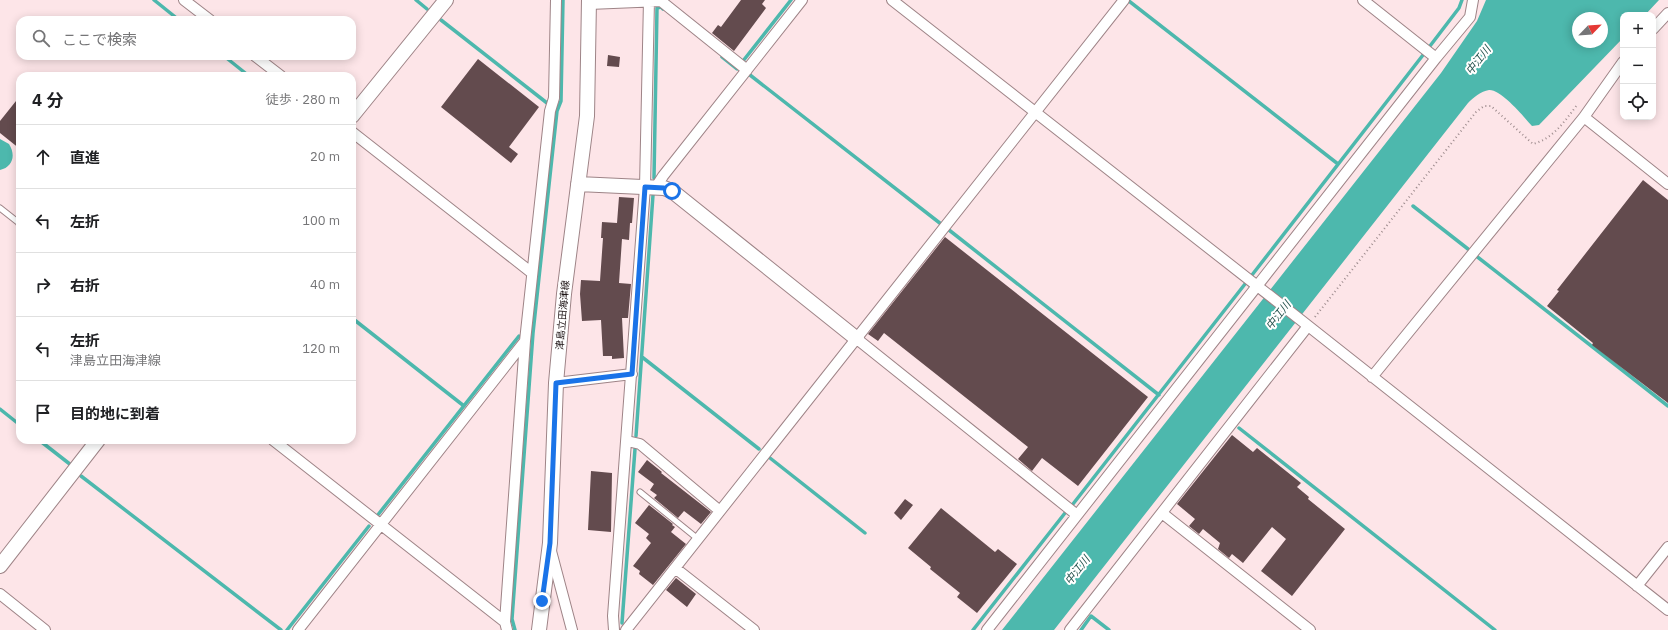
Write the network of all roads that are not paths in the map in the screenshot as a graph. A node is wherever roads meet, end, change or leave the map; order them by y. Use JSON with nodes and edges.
{"nodes":[{"id":1,"x":184,"y":0,"type":"edge"},
{"id":2,"x":446,"y":0,"type":"edge"},
{"id":3,"x":556,"y":0,"type":"edge"},
{"id":4,"x":802,"y":0,"type":"edge"},
{"id":5,"x":892,"y":0,"type":"edge"},
{"id":6,"x":1124,"y":0,"type":"edge"},
{"id":7,"x":1363,"y":0,"type":"edge"},
{"id":8,"x":1473,"y":0,"type":"edge"},
{"id":9,"x":649,"y":1,"type":"edge"},
{"id":10,"x":589,"y":2,"type":"edge"},
{"id":11,"x":1668,"y":13,"type":"edge"},
{"id":12,"x":205,"y":16,"type":"edge"},
{"id":13,"x":1656,"y":26,"type":"edge"},
{"id":14,"x":1436,"y":58,"type":"junction"},
{"id":15,"x":260,"y":60,"type":"edge"},
{"id":16,"x":1620,"y":66,"type":"edge"},
{"id":17,"x":747,"y":70,"type":"junction"},
{"id":18,"x":276,"y":72,"type":"edge"},
{"id":19,"x":356,"y":111,"type":"edge"},
{"id":20,"x":1036,"y":112,"type":"junction"},
{"id":21,"x":1584,"y":117,"type":"junction"},
{"id":22,"x":356,"y":135,"type":"edge"},
{"id":23,"x":578,"y":184,"type":"junction"},
{"id":24,"x":1668,"y":184,"type":"edge"},
{"id":25,"x":651,"y":187,"type":"junction"},
{"id":26,"x":0,"y":208,"type":"edge"},
{"id":27,"x":16,"y":220,"type":"edge"},
{"id":28,"x":532,"y":273,"type":"junction"},
{"id":29,"x":1260,"y":289,"type":"junction"},
{"id":30,"x":1305,"y":323,"type":"junction"},
{"id":31,"x":857,"y":339,"type":"junction"},
{"id":32,"x":525,"y":341,"type":"junction"},
{"id":33,"x":632,"y":374,"type":"junction"},
{"id":34,"x":1372,"y":377,"type":"junction"},
{"id":35,"x":556,"y":383,"type":"junction"},
{"id":36,"x":627,"y":440,"type":"junction"},
{"id":37,"x":95,"y":444,"type":"edge"},
{"id":38,"x":278,"y":444,"type":"edge"},
{"id":39,"x":640,"y":492,"type":"dead end"},
{"id":40,"x":720,"y":511,"type":"junction"},
{"id":41,"x":1162,"y":513,"type":"junction"},
{"id":42,"x":1077,"y":515,"type":"junction"},
{"id":43,"x":380,"y":524,"type":"junction"},
{"id":44,"x":698,"y":539,"type":"junction"},
{"id":45,"x":550,"y":543,"type":"junction"},
{"id":46,"x":1668,"y":547,"type":"edge"},
{"id":47,"x":0,"y":566,"type":"edge"},
{"id":48,"x":675,"y":568,"type":"junction"},
{"id":49,"x":1637,"y":586,"type":"junction"},
{"id":50,"x":0,"y":594,"type":"edge"},
{"id":51,"x":1668,"y":610,"type":"edge"},
{"id":52,"x":506,"y":626,"type":"edge"},
{"id":53,"x":45,"y":630,"type":"edge"},
{"id":54,"x":298,"y":630,"type":"edge"},
{"id":55,"x":539,"y":630,"type":"edge"},
{"id":56,"x":572,"y":630,"type":"edge"},
{"id":57,"x":614,"y":630,"type":"edge"},
{"id":58,"x":626,"y":630,"type":"edge"},
{"id":59,"x":754,"y":630,"type":"edge"},
{"id":60,"x":987,"y":630,"type":"edge"},
{"id":61,"x":1070,"y":630,"type":"edge"},
{"id":62,"x":1310,"y":630,"type":"edge"}],
"edges":[{"from":1,"to":12,"type":"street"},
{"from":2,"to":19,"type":"street"},
{"from":3,"to":28,"type":"street"},
{"from":4,"to":17,"type":"street"},
{"from":5,"to":20,"type":"street"},
{"from":6,"to":20,"type":"street"},
{"from":7,"to":14,"type":"street"},
{"from":8,"to":14,"type":"street"},
{"from":9,"to":10,"type":"street"},
{"from":9,"to":17,"type":"street"},
{"from":9,"to":25,"type":"street"},
{"from":10,"to":23,"type":"street","name":"津島立田海津線"},
{"from":11,"to":13,"type":"street"},
{"from":14,"to":29,"type":"street"},
{"from":15,"to":18,"type":"street"},
{"from":16,"to":21,"type":"street"},
{"from":17,"to":25,"type":"street"},
{"from":20,"to":29,"type":"street"},
{"from":20,"to":31,"type":"street"},
{"from":21,"to":24,"type":"street"},
{"from":21,"to":34,"type":"street"},
{"from":22,"to":28,"type":"street"},
{"from":23,"to":25,"type":"street"},
{"from":23,"to":35,"type":"street","name":"津島立田海津線"},
{"from":25,"to":31,"type":"street"},
{"from":25,"to":33,"type":"street"},
{"from":26,"to":27,"type":"lane"},
{"from":28,"to":32,"type":"street"},
{"from":29,"to":30,"type":"street"},
{"from":29,"to":42,"type":"street"},
{"from":30,"to":34,"type":"street"},
{"from":30,"to":41,"type":"street"},
{"from":31,"to":40,"type":"street"},
{"from":31,"to":42,"type":"street"},
{"from":32,"to":43,"type":"street"},
{"from":32,"to":52,"type":"street"},
{"from":33,"to":35,"type":"street"},
{"from":33,"to":36,"type":"street"},
{"from":34,"to":49,"type":"street"},
{"from":35,"to":45,"type":"street","name":"津島立田海津線"},
{"from":36,"to":40,"type":"street"},
{"from":36,"to":57,"type":"street"},
{"from":37,"to":47,"type":"street"},
{"from":38,"to":43,"type":"street"},
{"from":39,"to":44,"type":"lane"},
{"from":40,"to":44,"type":"street"},
{"from":41,"to":61,"type":"street"},
{"from":41,"to":62,"type":"street"},
{"from":42,"to":60,"type":"street"},
{"from":43,"to":52,"type":"street"},
{"from":43,"to":54,"type":"street"},
{"from":44,"to":48,"type":"street"},
{"from":45,"to":55,"type":"street","name":"津島立田海津線"},
{"from":45,"to":56,"type":"street"},
{"from":46,"to":49,"type":"street"},
{"from":48,"to":58,"type":"street"},
{"from":48,"to":59,"type":"street"},
{"from":49,"to":51,"type":"street"},
{"from":50,"to":53,"type":"street"}]}
